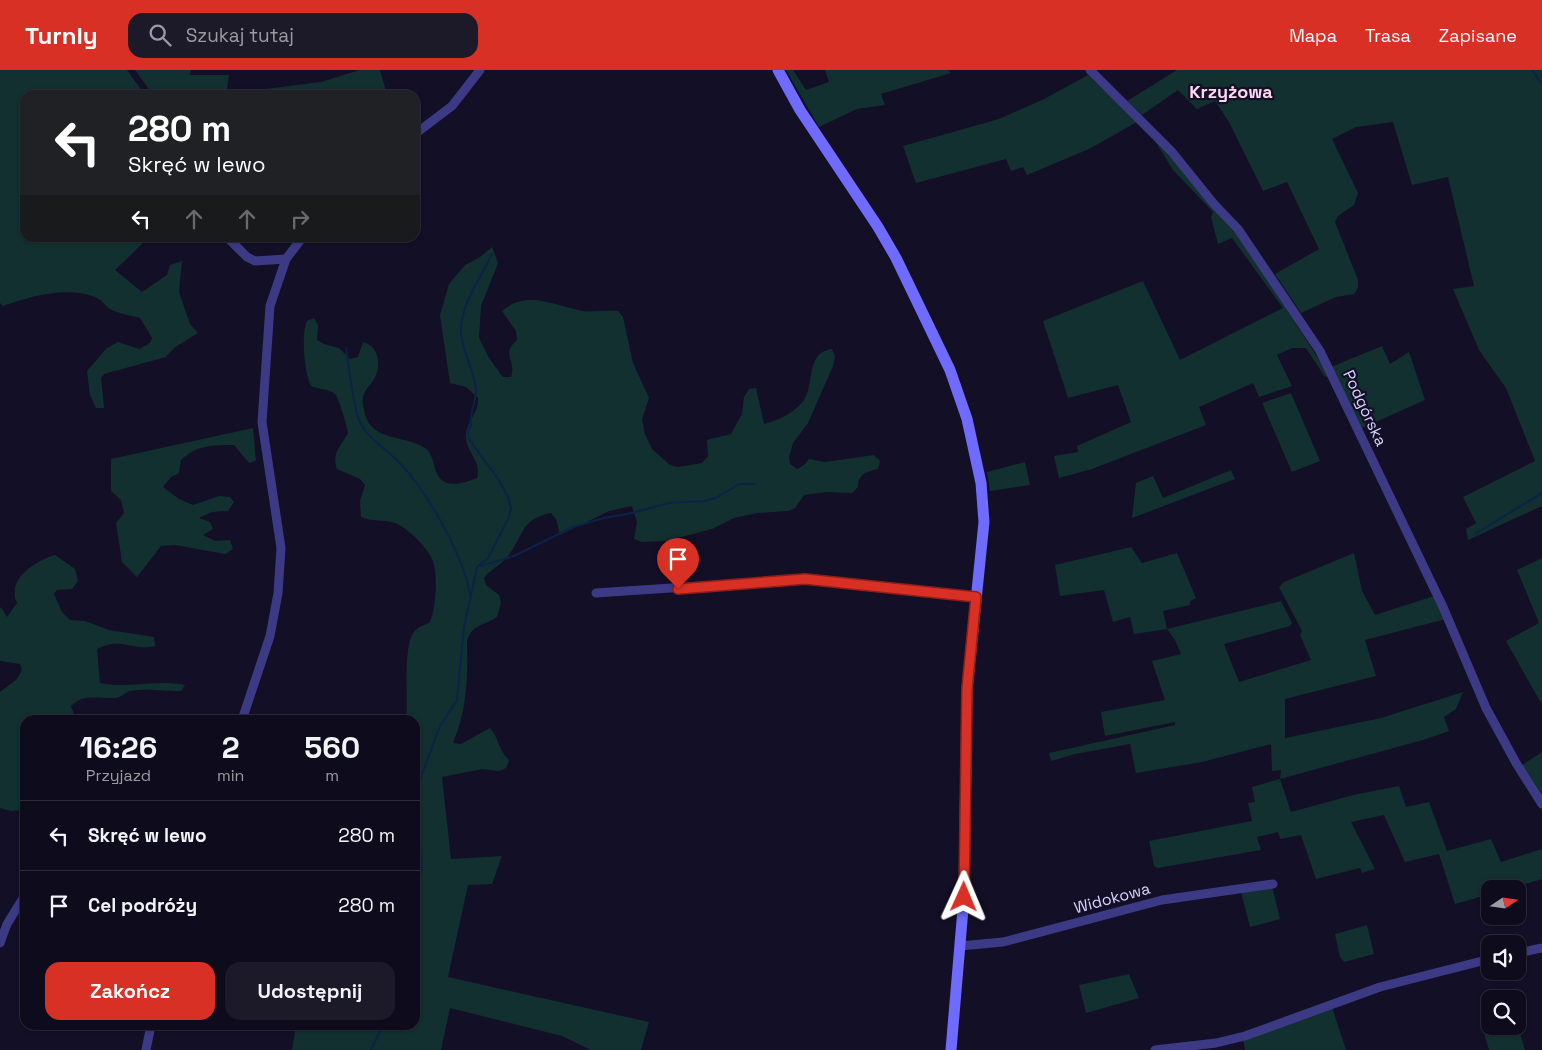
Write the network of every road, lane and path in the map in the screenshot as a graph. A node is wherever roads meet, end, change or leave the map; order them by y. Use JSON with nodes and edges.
{"nodes":[{"id":1,"x":480,"y":70,"type":"edge"},
{"id":2,"x":778,"y":70,"type":"edge"},
{"id":3,"x":1090,"y":70,"type":"edge"},
{"id":4,"x":420,"y":130,"type":"edge"},
{"id":5,"x":232,"y":242,"type":"edge"},
{"id":6,"x":299,"y":242,"type":"edge"},
{"id":7,"x":286,"y":259,"type":"junction"},
{"id":8,"x":596,"y":593,"type":"dead end"},
{"id":9,"x":976,"y":597,"type":"junction"},
{"id":10,"x":244,"y":715,"type":"edge"},
{"id":11,"x":1542,"y":804,"type":"edge"},
{"id":12,"x":1273,"y":884,"type":"dead end"},
{"id":13,"x":20,"y":903,"type":"edge"},
{"id":14,"x":0,"y":943,"type":"edge"},
{"id":15,"x":960,"y":946,"type":"junction"},
{"id":16,"x":1542,"y":948,"type":"edge"},
{"id":17,"x":1526,"y":951,"type":"edge"},
{"id":18,"x":1481,"y":961,"type":"edge"},
{"id":19,"x":150,"y":1030,"type":"edge"},
{"id":20,"x":146,"y":1050,"type":"edge"},
{"id":21,"x":952,"y":1050,"type":"edge"},
{"id":22,"x":1155,"y":1050,"type":"edge"}],
"edges":[{"from":1,"to":4,"type":"street"},
{"from":2,"to":9,"type":"street"},
{"from":3,"to":11,"type":"street","name":"Podgórska"},
{"from":5,"to":7,"type":"street"},
{"from":6,"to":7,"type":"street"},
{"from":7,"to":10,"type":"street"},
{"from":8,"to":9,"type":"street"},
{"from":9,"to":15,"type":"street"},
{"from":12,"to":15,"type":"street","name":"Widokowa"},
{"from":13,"to":14,"type":"street"},
{"from":15,"to":21,"type":"street"},
{"from":16,"to":17,"type":"street"},
{"from":18,"to":22,"type":"street"},
{"from":19,"to":20,"type":"street"}]}
